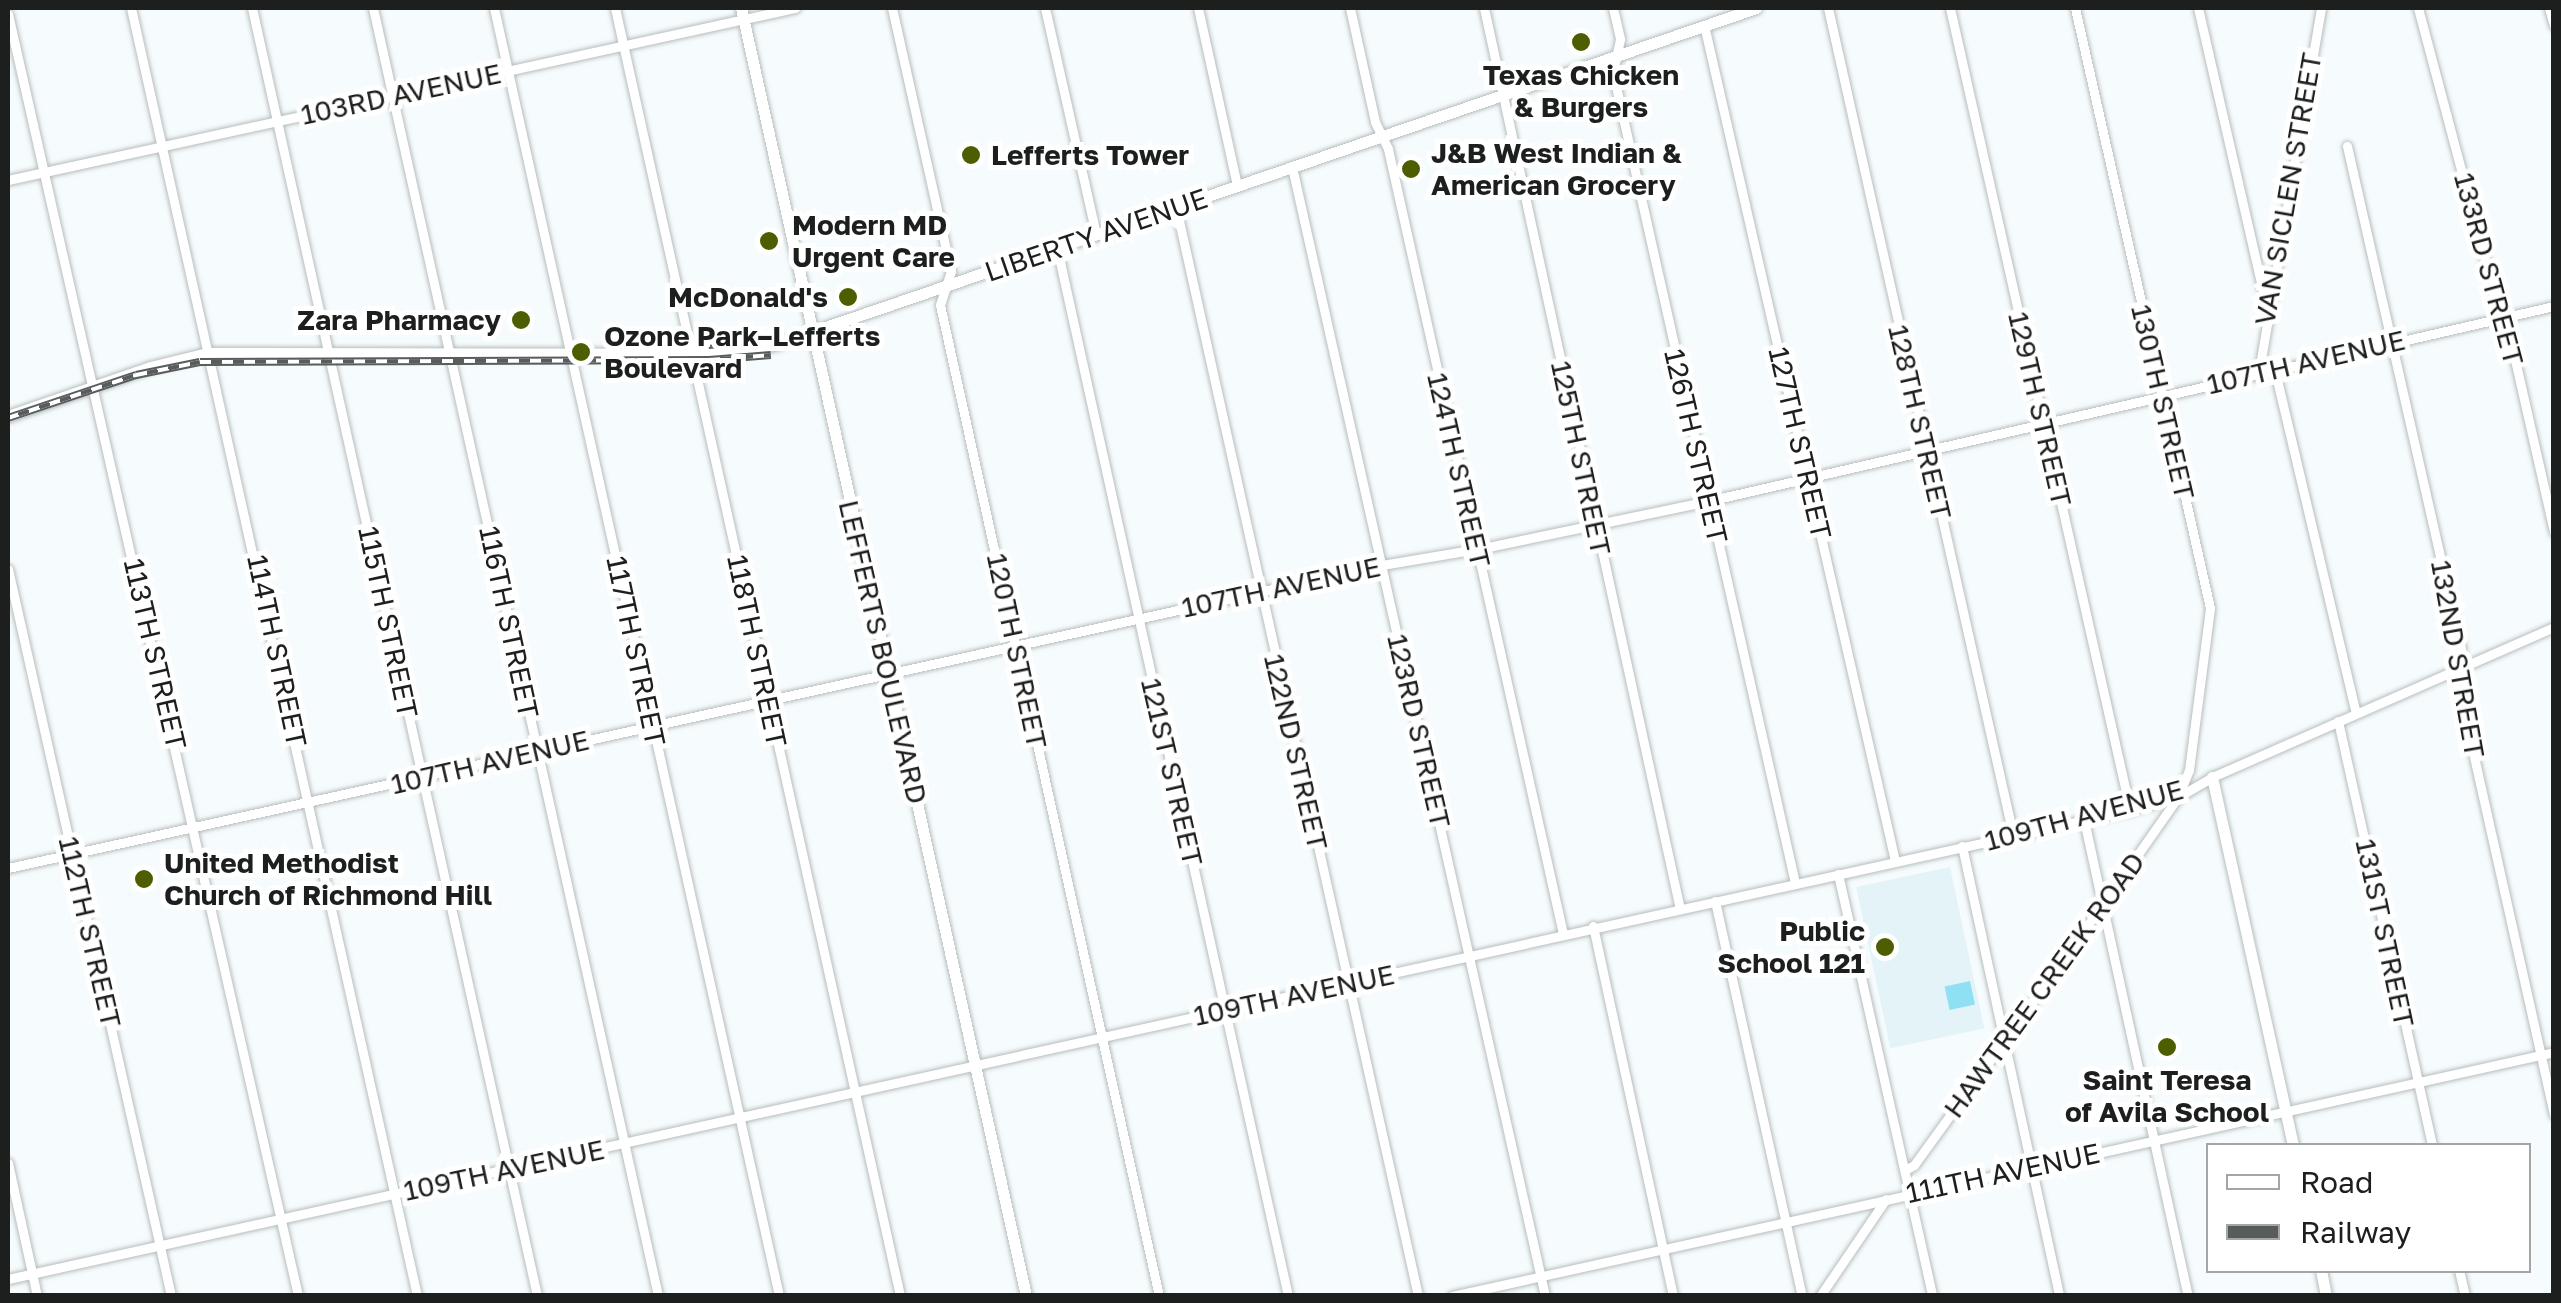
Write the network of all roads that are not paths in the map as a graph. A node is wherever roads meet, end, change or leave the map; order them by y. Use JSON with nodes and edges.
{"nodes":[{"id":1,"x":132,"y":8,"type":"edge"},
{"id":2,"x":252,"y":8,"type":"edge"},
{"id":3,"x":373,"y":8,"type":"edge"},
{"id":4,"x":494,"y":8,"type":"edge"},
{"id":5,"x":615,"y":8,"type":"edge"},
{"id":6,"x":795,"y":8,"type":"edge"},
{"id":7,"x":892,"y":8,"type":"edge"},
{"id":8,"x":1046,"y":8,"type":"edge"},
{"id":9,"x":1198,"y":8,"type":"edge"},
{"id":10,"x":1350,"y":8,"type":"edge"},
{"id":11,"x":1484,"y":8,"type":"edge"},
{"id":12,"x":1613,"y":8,"type":"edge"},
{"id":13,"x":1756,"y":8,"type":"edge"},
{"id":14,"x":1828,"y":8,"type":"edge"},
{"id":15,"x":1950,"y":8,"type":"edge"},
{"id":16,"x":2076,"y":8,"type":"edge"},
{"id":17,"x":2198,"y":8,"type":"edge"},
{"id":18,"x":2321,"y":8,"type":"edge"},
{"id":19,"x":2418,"y":8,"type":"edge"},
{"id":20,"x":2549,"y":8,"type":"edge"},
{"id":21,"x":1741,"y":10,"type":"edge"},
{"id":22,"x":742,"y":13,"type":"edge"},
{"id":23,"x":8,"y":14,"type":"edge"},
{"id":24,"x":1704,"y":25,"type":"junction"},
{"id":25,"x":2554,"y":25,"type":"edge"},
{"id":26,"x":624,"y":45,"type":"junction"},
{"id":27,"x":1616,"y":56,"type":"junction"},
{"id":28,"x":508,"y":71,"type":"junction"},
{"id":29,"x":1502,"y":94,"type":"junction"},
{"id":30,"x":392,"y":96,"type":"junction"},
{"id":31,"x":277,"y":121,"type":"junction"},
{"id":32,"x":1381,"y":136,"type":"junction"},
{"id":33,"x":162,"y":146,"type":"junction"},
{"id":34,"x":2347,"y":146,"type":"dead end"},
{"id":35,"x":1292,"y":167,"type":"junction"},
{"id":36,"x":42,"y":172,"type":"junction"},
{"id":37,"x":8,"y":180,"type":"edge"},
{"id":38,"x":1237,"y":186,"type":"junction"},
{"id":39,"x":1176,"y":207,"type":"junction"},
{"id":40,"x":1096,"y":234,"type":"junction"},
{"id":41,"x":1057,"y":248,"type":"junction"},
{"id":42,"x":946,"y":287,"type":"junction"},
{"id":43,"x":2554,"y":306,"type":"edge"},
{"id":44,"x":2267,"y":307,"type":"junction"},
{"id":45,"x":2503,"y":316,"type":"junction"},
{"id":46,"x":812,"y":332,"type":"junction"},
{"id":47,"x":2392,"y":341,"type":"junction"},
{"id":48,"x":328,"y":352,"type":"junction"},
{"id":49,"x":208,"y":353,"type":"junction"},
{"id":50,"x":450,"y":354,"type":"junction"},
{"id":51,"x":573,"y":354,"type":"junction"},
{"id":52,"x":691,"y":354,"type":"junction"},
{"id":53,"x":2274,"y":368,"type":"junction"},
{"id":54,"x":2260,"y":372,"type":"junction"},
{"id":55,"x":92,"y":386,"type":"junction"},
{"id":56,"x":2162,"y":397,"type":"junction"},
{"id":57,"x":8,"y":416,"type":"edge"},
{"id":58,"x":2044,"y":425,"type":"junction"},
{"id":59,"x":1926,"y":452,"type":"junction"},
{"id":60,"x":1808,"y":478,"type":"junction"},
{"id":61,"x":1708,"y":501,"type":"junction"},
{"id":62,"x":1596,"y":526,"type":"junction"},
{"id":63,"x":2554,"y":532,"type":"edge"},
{"id":64,"x":1478,"y":549,"type":"junction"},
{"id":65,"x":1382,"y":564,"type":"junction"},
{"id":66,"x":8,"y":569,"type":"edge"},
{"id":67,"x":1260,"y":592,"type":"junction"},
{"id":68,"x":1138,"y":618,"type":"junction"},
{"id":69,"x":2554,"y":627,"type":"edge"},
{"id":70,"x":1016,"y":645,"type":"junction"},
{"id":71,"x":2460,"y":668,"type":"junction"},
{"id":72,"x":888,"y":674,"type":"junction"},
{"id":73,"x":768,"y":700,"type":"junction"},
{"id":74,"x":2356,"y":713,"type":"junction"},
{"id":75,"x":2338,"y":721,"type":"junction"},
{"id":76,"x":652,"y":726,"type":"junction"},
{"id":77,"x":537,"y":751,"type":"junction"},
{"id":78,"x":422,"y":777,"type":"junction"},
{"id":79,"x":2212,"y":777,"type":"junction"},
{"id":80,"x":2178,"y":796,"type":"junction"},
{"id":81,"x":310,"y":802,"type":"junction"},
{"id":82,"x":2130,"y":810,"type":"junction"},
{"id":83,"x":2084,"y":820,"type":"junction"},
{"id":84,"x":195,"y":827,"type":"junction"},
{"id":85,"x":2013,"y":835,"type":"junction"},
{"id":86,"x":1962,"y":846,"type":"junction"},
{"id":87,"x":73,"y":854,"type":"junction"},
{"id":88,"x":1895,"y":861,"type":"junction"},
{"id":89,"x":8,"y":868,"type":"edge"},
{"id":90,"x":1838,"y":874,"type":"junction"},
{"id":91,"x":1795,"y":883,"type":"junction"},
{"id":92,"x":1715,"y":901,"type":"junction"},
{"id":93,"x":2101,"y":907,"type":"junction"},
{"id":94,"x":1680,"y":909,"type":"junction"},
{"id":95,"x":1593,"y":926,"type":"junction"},
{"id":96,"x":1563,"y":934,"type":"junction"},
{"id":97,"x":1468,"y":956,"type":"junction"},
{"id":98,"x":1348,"y":983,"type":"junction"},
{"id":99,"x":1225,"y":1010,"type":"junction"},
{"id":100,"x":1102,"y":1037,"type":"junction"},
{"id":101,"x":2003,"y":1041,"type":"junction"},
{"id":102,"x":2554,"y":1052,"type":"edge"},
{"id":103,"x":2540,"y":1055,"type":"junction"},
{"id":104,"x":975,"y":1066,"type":"junction"},
{"id":105,"x":2418,"y":1082,"type":"junction"},
{"id":106,"x":855,"y":1092,"type":"junction"},
{"id":107,"x":2286,"y":1112,"type":"junction"},
{"id":108,"x":2554,"y":1114,"type":"edge"},
{"id":109,"x":739,"y":1118,"type":"junction"},
{"id":110,"x":2154,"y":1141,"type":"junction"},
{"id":111,"x":2292,"y":1143,"type":"edge"},
{"id":112,"x":2431,"y":1143,"type":"edge"},
{"id":113,"x":624,"y":1144,"type":"junction"},
{"id":114,"x":8,"y":1163,"type":"edge"},
{"id":115,"x":2031,"y":1167,"type":"junction"},
{"id":116,"x":508,"y":1168,"type":"junction"},
{"id":117,"x":1905,"y":1170,"type":"junction"},
{"id":118,"x":395,"y":1194,"type":"junction"},
{"id":119,"x":1910,"y":1194,"type":"junction"},
{"id":120,"x":1886,"y":1198,"type":"junction"},
{"id":121,"x":281,"y":1219,"type":"junction"},
{"id":122,"x":1786,"y":1220,"type":"junction"},
{"id":123,"x":160,"y":1245,"type":"junction"},
{"id":124,"x":1662,"y":1248,"type":"junction"},
{"id":125,"x":32,"y":1273,"type":"junction"},
{"id":126,"x":1540,"y":1276,"type":"junction"},
{"id":127,"x":8,"y":1279,"type":"edge"},
{"id":128,"x":36,"y":1296,"type":"edge"},
{"id":129,"x":171,"y":1296,"type":"edge"},
{"id":130,"x":298,"y":1296,"type":"edge"},
{"id":131,"x":418,"y":1296,"type":"edge"},
{"id":132,"x":536,"y":1296,"type":"edge"},
{"id":133,"x":658,"y":1296,"type":"edge"},
{"id":134,"x":778,"y":1296,"type":"edge"},
{"id":135,"x":900,"y":1296,"type":"edge"},
{"id":136,"x":1026,"y":1296,"type":"edge"},
{"id":137,"x":1159,"y":1296,"type":"edge"},
{"id":138,"x":1288,"y":1296,"type":"edge"},
{"id":139,"x":1418,"y":1296,"type":"edge"},
{"id":140,"x":1452,"y":1296,"type":"edge"},
{"id":141,"x":1545,"y":1296,"type":"edge"},
{"id":142,"x":1673,"y":1296,"type":"edge"},
{"id":143,"x":1802,"y":1296,"type":"edge"},
{"id":144,"x":1820,"y":1296,"type":"edge"},
{"id":145,"x":1932,"y":1296,"type":"edge"},
{"id":146,"x":2059,"y":1296,"type":"edge"},
{"id":147,"x":2188,"y":1296,"type":"edge"}],
"edges":[{"from":1,"to":33,"type":"street","name":"114TH STREET"},
{"from":2,"to":31,"type":"street","name":"115TH STREET"},
{"from":3,"to":30,"type":"street","name":"116TH STREET"},
{"from":4,"to":28,"type":"street","name":"117TH STREET"},
{"from":5,"to":26,"type":"street","name":"118TH STREET"},
{"from":6,"to":22,"type":"street","name":"103RD AVENUE"},
{"from":7,"to":42,"type":"street","name":"120TH STREET"},
{"from":8,"to":40,"type":"street"},
{"from":9,"to":38,"type":"street"},
{"from":10,"to":32,"type":"street","name":"124TH STREET"},
{"from":11,"to":29,"type":"street","name":"125TH STREET"},
{"from":12,"to":27,"type":"street","name":"126TH STREET"},
{"from":13,"to":21,"type":"street","name":"LIBERTY AVENUE"},
{"from":14,"to":59,"type":"street","name":"128TH STREET"},
{"from":15,"to":58,"type":"street","name":"129TH STREET"},
{"from":16,"to":56,"type":"street","name":"130TH STREET"},
{"from":17,"to":44,"type":"street"},
{"from":18,"to":44,"type":"street","name":"VAN SICLEN STREET"},
{"from":19,"to":45,"type":"street","name":"133RD STREET"},
{"from":20,"to":25,"type":"street"},
{"from":21,"to":24,"type":"street","name":"LIBERTY AVENUE"},
{"from":22,"to":26,"type":"street","name":"103RD AVENUE"},
{"from":22,"to":46,"type":"street","name":"LEFFERTS BOULEVARD"},
{"from":23,"to":36,"type":"street","name":"113TH STREET"},
{"from":24,"to":27,"type":"street","name":"LIBERTY AVENUE"},
{"from":24,"to":60,"type":"street","name":"127TH STREET"},
{"from":26,"to":28,"type":"street","name":"103RD AVENUE"},
{"from":26,"to":52,"type":"street","name":"118TH STREET"},
{"from":27,"to":29,"type":"street","name":"LIBERTY AVENUE"},
{"from":27,"to":61,"type":"street","name":"126TH STREET"},
{"from":28,"to":30,"type":"street","name":"103RD AVENUE"},
{"from":28,"to":51,"type":"street","name":"117TH STREET"},
{"from":29,"to":32,"type":"street","name":"LIBERTY AVENUE"},
{"from":29,"to":62,"type":"street","name":"125TH STREET"},
{"from":30,"to":31,"type":"street","name":"103RD AVENUE"},
{"from":30,"to":50,"type":"street","name":"116TH STREET"},
{"from":31,"to":33,"type":"street","name":"103RD AVENUE"},
{"from":31,"to":48,"type":"street","name":"115TH STREET"},
{"from":32,"to":35,"type":"street","name":"LIBERTY AVENUE"},
{"from":32,"to":64,"type":"street","name":"124TH STREET"},
{"from":33,"to":36,"type":"street","name":"103RD AVENUE"},
{"from":33,"to":49,"type":"street","name":"114TH STREET"},
{"from":34,"to":47,"type":"street","name":"132ND STREET"},
{"from":35,"to":38,"type":"street","name":"LIBERTY AVENUE"},
{"from":35,"to":65,"type":"street","name":"123RD STREET"},
{"from":36,"to":37,"type":"street","name":"103RD AVENUE"},
{"from":36,"to":55,"type":"street","name":"113TH STREET"},
{"from":38,"to":39,"type":"street","name":"LIBERTY AVENUE"},
{"from":39,"to":40,"type":"street","name":"LIBERTY AVENUE"},
{"from":39,"to":67,"type":"street","name":"122ND STREET"},
{"from":40,"to":41,"type":"street","name":"LIBERTY AVENUE"},
{"from":41,"to":42,"type":"street","name":"LIBERTY AVENUE"},
{"from":41,"to":68,"type":"street","name":"121ST STREET"},
{"from":42,"to":46,"type":"street","name":"LIBERTY AVENUE"},
{"from":42,"to":70,"type":"street","name":"120TH STREET"},
{"from":43,"to":45,"type":"street","name":"107TH AVENUE"},
{"from":44,"to":54,"type":"street","name":"VAN SICLEN STREET"},
{"from":45,"to":47,"type":"street","name":"107TH AVENUE"},
{"from":45,"to":63,"type":"street","name":"133RD STREET"},
{"from":46,"to":52,"type":"street","name":"LIBERTY AVENUE"},
{"from":46,"to":72,"type":"street","name":"LEFFERTS BOULEVARD"},
{"from":47,"to":53,"type":"street","name":"107TH AVENUE"},
{"from":47,"to":71,"type":"street","name":"132ND STREET"},
{"from":48,"to":49,"type":"street","name":"LIBERTY AVENUE"},
{"from":48,"to":50,"type":"street","name":"LIBERTY AVENUE"},
{"from":48,"to":78,"type":"street","name":"115TH STREET"},
{"from":49,"to":55,"type":"street","name":"LIBERTY AVENUE"},
{"from":49,"to":81,"type":"street","name":"114TH STREET"},
{"from":50,"to":51,"type":"street","name":"LIBERTY AVENUE"},
{"from":50,"to":77,"type":"street","name":"116TH STREET"},
{"from":51,"to":52,"type":"street","name":"LIBERTY AVENUE"},
{"from":51,"to":76,"type":"street","name":"117TH STREET"},
{"from":52,"to":73,"type":"street","name":"118TH STREET"},
{"from":53,"to":54,"type":"street","name":"107TH AVENUE"},
{"from":53,"to":74,"type":"street"},
{"from":54,"to":56,"type":"street","name":"107TH AVENUE"},
{"from":55,"to":57,"type":"street","name":"LIBERTY AVENUE"},
{"from":55,"to":84,"type":"street","name":"113TH STREET"},
{"from":56,"to":58,"type":"street","name":"107TH AVENUE"},
{"from":56,"to":80,"type":"street","name":"130TH STREET"},
{"from":58,"to":59,"type":"street","name":"107TH AVENUE"},
{"from":58,"to":82,"type":"street","name":"129TH STREET"},
{"from":59,"to":60,"type":"street","name":"107TH AVENUE"},
{"from":59,"to":85,"type":"street","name":"128TH STREET"},
{"from":60,"to":61,"type":"street","name":"107TH AVENUE"},
{"from":60,"to":88,"type":"street","name":"127TH STREET"},
{"from":61,"to":62,"type":"street","name":"107TH AVENUE"},
{"from":61,"to":91,"type":"street","name":"126TH STREET"},
{"from":62,"to":64,"type":"street","name":"107TH AVENUE"},
{"from":62,"to":94,"type":"street","name":"125TH STREET"},
{"from":64,"to":65,"type":"street","name":"107TH AVENUE"},
{"from":64,"to":96,"type":"street","name":"124TH STREET"},
{"from":65,"to":67,"type":"street","name":"107TH AVENUE"},
{"from":65,"to":97,"type":"street","name":"123RD STREET"},
{"from":66,"to":87,"type":"street","name":"112TH STREET"},
{"from":67,"to":68,"type":"street","name":"107TH AVENUE"},
{"from":67,"to":98,"type":"street","name":"122ND STREET"},
{"from":68,"to":70,"type":"street","name":"107TH AVENUE"},
{"from":68,"to":99,"type":"street","name":"121ST STREET"},
{"from":69,"to":71,"type":"street","name":"109TH AVENUE"},
{"from":70,"to":72,"type":"street","name":"107TH AVENUE"},
{"from":70,"to":100,"type":"street","name":"120TH STREET"},
{"from":71,"to":74,"type":"street","name":"109TH AVENUE"},
{"from":71,"to":103,"type":"street","name":"132ND STREET"},
{"from":72,"to":73,"type":"street","name":"107TH AVENUE"},
{"from":72,"to":104,"type":"street","name":"LEFFERTS BOULEVARD"},
{"from":73,"to":76,"type":"street","name":"107TH AVENUE"},
{"from":73,"to":106,"type":"street","name":"118TH STREET"},
{"from":74,"to":75,"type":"street","name":"109TH AVENUE"},
{"from":75,"to":79,"type":"street","name":"109TH AVENUE"},
{"from":75,"to":105,"type":"street","name":"131ST STREET"},
{"from":76,"to":77,"type":"street","name":"107TH AVENUE"},
{"from":76,"to":109,"type":"street","name":"117TH STREET"},
{"from":77,"to":78,"type":"street","name":"107TH AVENUE"},
{"from":77,"to":113,"type":"street","name":"116TH STREET"},
{"from":78,"to":81,"type":"street","name":"107TH AVENUE"},
{"from":78,"to":116,"type":"street","name":"115TH STREET"},
{"from":79,"to":80,"type":"street","name":"109TH AVENUE"},
{"from":79,"to":107,"type":"street"},
{"from":80,"to":82,"type":"street","name":"109TH AVENUE"},
{"from":80,"to":93,"type":"street","name":"HAWTREE CREEK ROAD"},
{"from":81,"to":84,"type":"street","name":"107TH AVENUE"},
{"from":81,"to":118,"type":"street","name":"114TH STREET"},
{"from":82,"to":83,"type":"street","name":"109TH AVENUE"},
{"from":83,"to":85,"type":"street","name":"109TH AVENUE"},
{"from":83,"to":93,"type":"street"},
{"from":84,"to":87,"type":"street","name":"107TH AVENUE"},
{"from":84,"to":121,"type":"street","name":"113TH STREET"},
{"from":85,"to":86,"type":"street","name":"109TH AVENUE"},
{"from":86,"to":88,"type":"street","name":"109TH AVENUE"},
{"from":86,"to":101,"type":"street"},
{"from":87,"to":89,"type":"street","name":"107TH AVENUE"},
{"from":87,"to":123,"type":"street","name":"112TH STREET"},
{"from":88,"to":90,"type":"street","name":"109TH AVENUE"},
{"from":90,"to":91,"type":"street","name":"109TH AVENUE"},
{"from":90,"to":117,"type":"street"},
{"from":91,"to":92,"type":"street","name":"109TH AVENUE"},
{"from":92,"to":94,"type":"street","name":"109TH AVENUE"},
{"from":92,"to":122,"type":"street"},
{"from":93,"to":101,"type":"street","name":"HAWTREE CREEK ROAD"},
{"from":93,"to":110,"type":"street"},
{"from":94,"to":95,"type":"street","name":"109TH AVENUE"},
{"from":95,"to":96,"type":"street","name":"109TH AVENUE"},
{"from":95,"to":124,"type":"street"},
{"from":96,"to":97,"type":"street","name":"109TH AVENUE"},
{"from":97,"to":98,"type":"street","name":"109TH AVENUE"},
{"from":97,"to":126,"type":"street","name":"123RD STREET"},
{"from":98,"to":99,"type":"street","name":"109TH AVENUE"},
{"from":98,"to":139,"type":"street","name":"122ND STREET"},
{"from":99,"to":100,"type":"street","name":"109TH AVENUE"},
{"from":99,"to":138,"type":"street","name":"121ST STREET"},
{"from":100,"to":104,"type":"street","name":"109TH AVENUE"},
{"from":100,"to":137,"type":"street","name":"120TH STREET"},
{"from":101,"to":115,"type":"street"},
{"from":101,"to":117,"type":"street","name":"HAWTREE CREEK ROAD"},
{"from":102,"to":103,"type":"street","name":"111TH AVENUE"},
{"from":103,"to":105,"type":"street","name":"111TH AVENUE"},
{"from":103,"to":108,"type":"street","name":"132ND STREET"},
{"from":104,"to":106,"type":"street","name":"109TH AVENUE"},
{"from":104,"to":136,"type":"street","name":"LEFFERTS BOULEVARD"},
{"from":105,"to":107,"type":"street","name":"111TH AVENUE"},
{"from":105,"to":112,"type":"street","name":"131ST STREET"},
{"from":106,"to":109,"type":"street","name":"109TH AVENUE"},
{"from":106,"to":135,"type":"street","name":"118TH STREET"},
{"from":107,"to":110,"type":"street","name":"111TH AVENUE"},
{"from":107,"to":111,"type":"street"},
{"from":109,"to":113,"type":"street","name":"109TH AVENUE"},
{"from":109,"to":134,"type":"street","name":"117TH STREET"},
{"from":110,"to":115,"type":"street","name":"111TH AVENUE"},
{"from":110,"to":147,"type":"street"},
{"from":113,"to":116,"type":"street","name":"109TH AVENUE"},
{"from":113,"to":133,"type":"street","name":"116TH STREET"},
{"from":114,"to":125,"type":"street"},
{"from":115,"to":119,"type":"street","name":"111TH AVENUE"},
{"from":115,"to":146,"type":"street"},
{"from":116,"to":118,"type":"street","name":"109TH AVENUE"},
{"from":116,"to":132,"type":"street","name":"115TH STREET"},
{"from":117,"to":119,"type":"street"},
{"from":118,"to":121,"type":"street","name":"109TH AVENUE"},
{"from":118,"to":131,"type":"street","name":"114TH STREET"},
{"from":119,"to":120,"type":"street","name":"111TH AVENUE"},
{"from":119,"to":145,"type":"street"},
{"from":120,"to":122,"type":"street","name":"111TH AVENUE"},
{"from":120,"to":144,"type":"street"},
{"from":121,"to":123,"type":"street","name":"109TH AVENUE"},
{"from":121,"to":130,"type":"street","name":"113TH STREET"},
{"from":122,"to":124,"type":"street","name":"111TH AVENUE"},
{"from":122,"to":143,"type":"street"},
{"from":123,"to":125,"type":"street","name":"109TH AVENUE"},
{"from":123,"to":129,"type":"street","name":"112TH STREET"},
{"from":124,"to":126,"type":"street","name":"111TH AVENUE"},
{"from":124,"to":142,"type":"street"},
{"from":125,"to":127,"type":"street","name":"109TH AVENUE"},
{"from":125,"to":128,"type":"street"},
{"from":126,"to":140,"type":"street","name":"111TH AVENUE"},
{"from":126,"to":141,"type":"street","name":"123RD STREET"}]}
